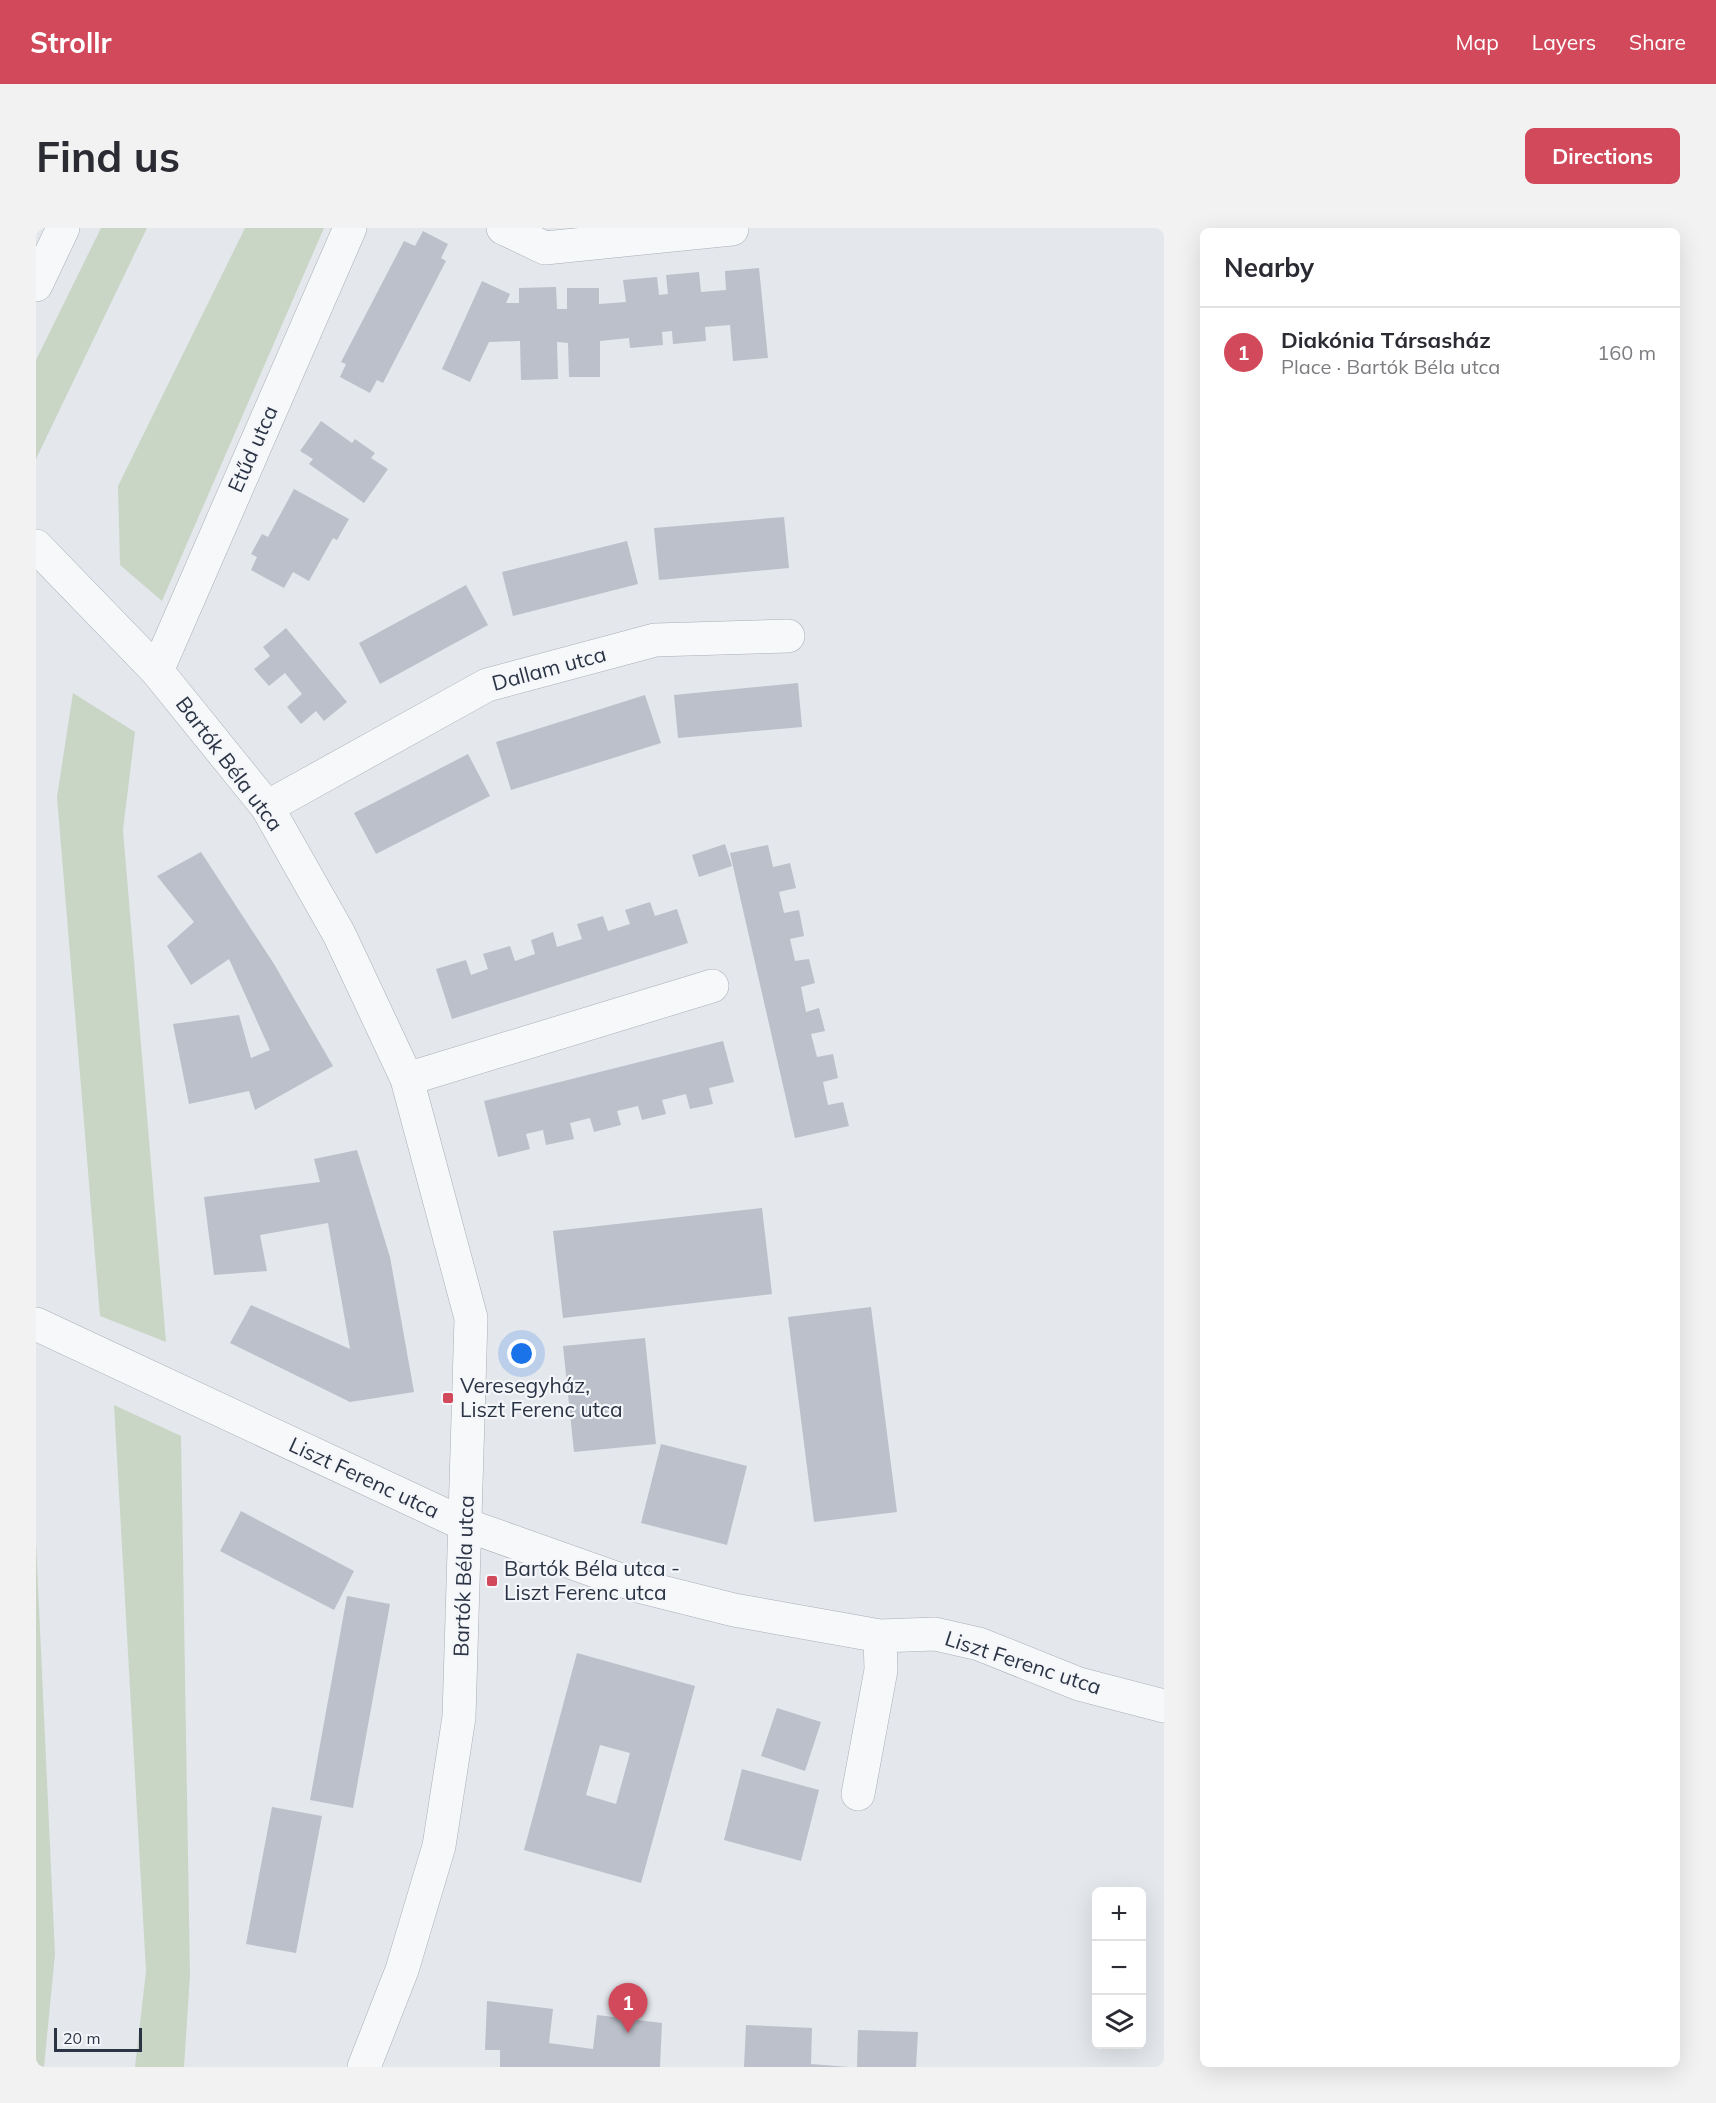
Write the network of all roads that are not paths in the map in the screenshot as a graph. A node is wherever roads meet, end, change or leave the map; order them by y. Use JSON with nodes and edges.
{"nodes":[{"id":1,"x":63,"y":228,"type":"edge"},
{"id":2,"x":350,"y":228,"type":"edge"},
{"id":3,"x":503,"y":228,"type":"edge"},
{"id":4,"x":732,"y":229,"type":"edge"},
{"id":5,"x":36,"y":285,"type":"edge"},
{"id":6,"x":36,"y":546,"type":"edge"},
{"id":7,"x":788,"y":636,"type":"dead end"},
{"id":8,"x":157,"y":671,"type":"junction"},
{"id":9,"x":267,"y":807,"type":"junction"},
{"id":10,"x":712,"y":986,"type":"dead end"},
{"id":11,"x":406,"y":1079,"type":"junction"},
{"id":12,"x":36,"y":1324,"type":"edge"},
{"id":13,"x":466,"y":1526,"type":"junction"},
{"id":14,"x":880,"y":1636,"type":"junction"},
{"id":15,"x":1164,"y":1706,"type":"edge"},
{"id":16,"x":858,"y":1794,"type":"dead end"},
{"id":17,"x":364,"y":2067,"type":"edge"}],
"edges":[{"from":1,"to":5,"type":"street"},
{"from":2,"to":8,"type":"street","name":"Etűd utca"},
{"from":3,"to":4,"type":"street"},
{"from":6,"to":8,"type":"street","name":"Bartók Béla utca"},
{"from":7,"to":9,"type":"street","name":"Dallam utca"},
{"from":8,"to":9,"type":"street","name":"Bartók Béla utca"},
{"from":9,"to":11,"type":"street","name":"Bartók Béla utca"},
{"from":10,"to":11,"type":"street"},
{"from":11,"to":13,"type":"street","name":"Bartók Béla utca"},
{"from":12,"to":13,"type":"street","name":"Liszt Ferenc utca"},
{"from":13,"to":14,"type":"street","name":"Liszt Ferenc utca"},
{"from":13,"to":17,"type":"street","name":"Bartók Béla utca"},
{"from":14,"to":15,"type":"street","name":"Liszt Ferenc utca"},
{"from":14,"to":16,"type":"street"}]}
